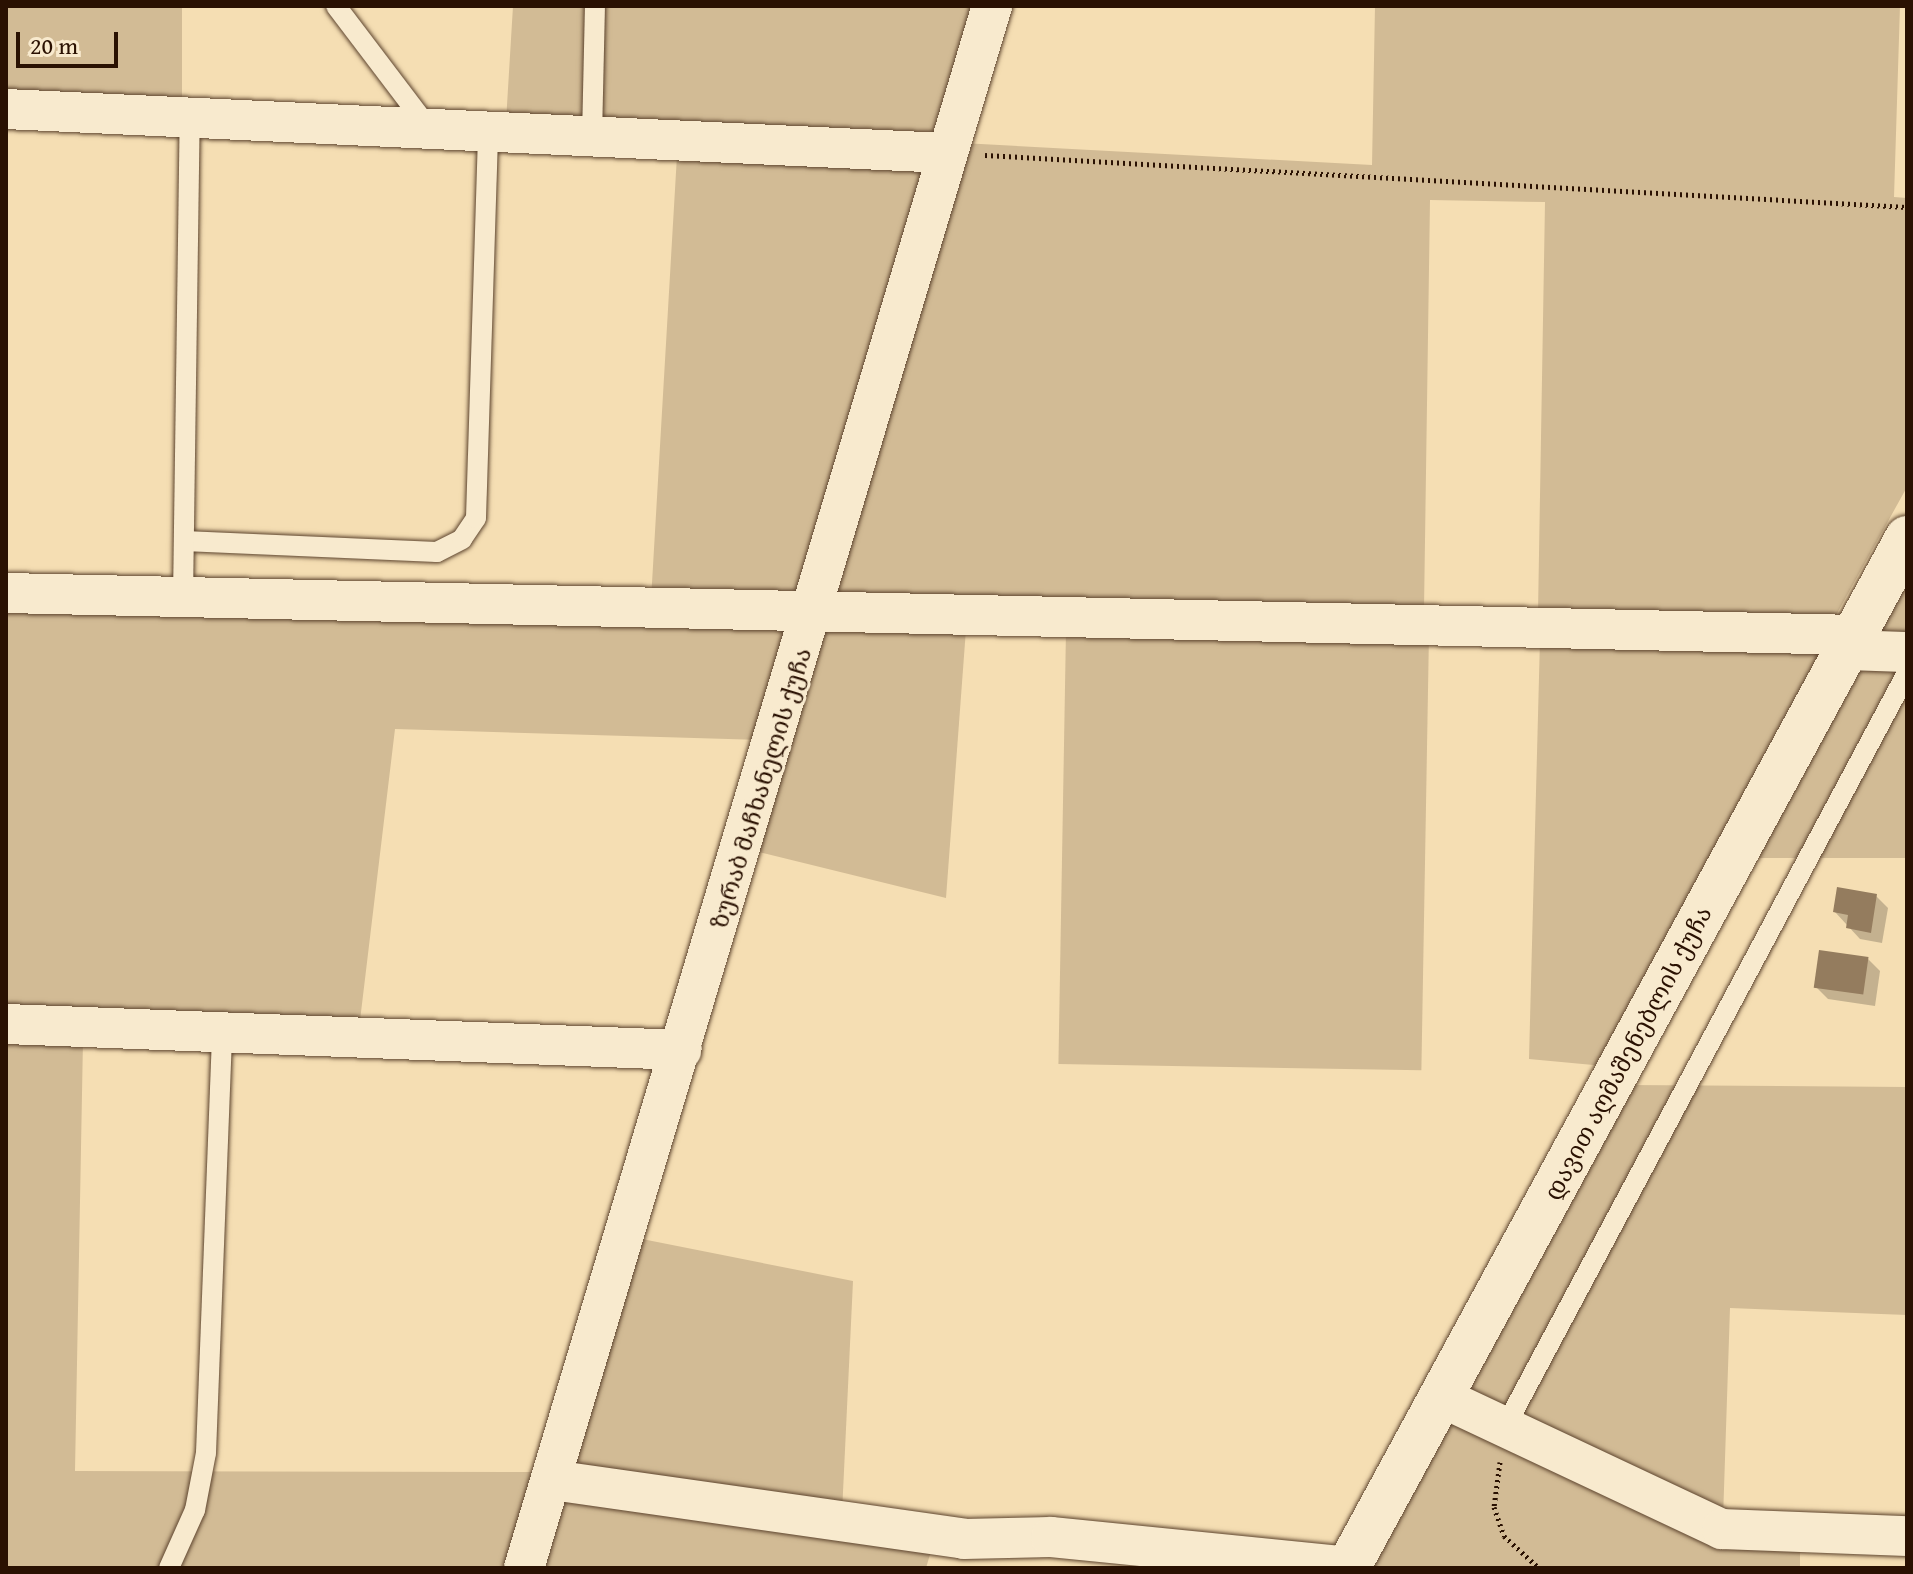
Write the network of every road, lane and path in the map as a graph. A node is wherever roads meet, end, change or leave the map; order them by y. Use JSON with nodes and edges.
{"nodes":[{"id":1,"x":336,"y":6,"type":"edge"},
{"id":2,"x":595,"y":6,"type":"edge"},
{"id":3,"x":992,"y":6,"type":"edge"},
{"id":4,"x":6,"y":108,"type":"edge"},
{"id":5,"x":190,"y":119,"type":"junction"},
{"id":6,"x":430,"y":130,"type":"junction"},
{"id":7,"x":488,"y":132,"type":"junction"},
{"id":8,"x":592,"y":137,"type":"junction"},
{"id":9,"x":947,"y":153,"type":"junction"},
{"id":10,"x":1907,"y":207,"type":"edge"},
{"id":11,"x":1907,"y":538,"type":"edge"},
{"id":12,"x":184,"y":541,"type":"junction"},
{"id":13,"x":6,"y":593,"type":"edge"},
{"id":14,"x":183,"y":598,"type":"junction"},
{"id":15,"x":813,"y":614,"type":"junction"},
{"id":16,"x":1850,"y":642,"type":"junction"},
{"id":17,"x":1907,"y":652,"type":"edge"},
{"id":18,"x":1907,"y":673,"type":"edge"},
{"id":19,"x":6,"y":1024,"type":"edge"},
{"id":20,"x":222,"y":1032,"type":"junction"},
{"id":21,"x":682,"y":1050,"type":"junction"},
{"id":22,"x":1441,"y":1397,"type":"junction"},
{"id":23,"x":1505,"y":1427,"type":"junction"},
{"id":24,"x":552,"y":1480,"type":"junction"},
{"id":25,"x":1907,"y":1536,"type":"edge"},
{"id":26,"x":169,"y":1568,"type":"edge"},
{"id":27,"x":524,"y":1568,"type":"edge"},
{"id":28,"x":1348,"y":1568,"type":"edge"},
{"id":29,"x":1539,"y":1568,"type":"edge"}],
"edges":[{"from":1,"to":6,"type":"lane"},
{"from":2,"to":8,"type":"lane"},
{"from":3,"to":9,"type":"street","name":"ზურაბ მაჩხანელის ქუჩა"},
{"from":4,"to":5,"type":"street"},
{"from":5,"to":6,"type":"street"},
{"from":5,"to":12,"type":"lane"},
{"from":6,"to":7,"type":"street"},
{"from":7,"to":8,"type":"street"},
{"from":7,"to":12,"type":"lane"},
{"from":8,"to":9,"type":"street"},
{"from":9,"to":10,"type":"path"},
{"from":9,"to":15,"type":"street","name":"ზურაბ მაჩხანელის ქუჩა"},
{"from":11,"to":16,"type":"street","name":"დავით აღმაშენებლის ქუჩა"},
{"from":12,"to":14,"type":"lane"},
{"from":13,"to":14,"type":"street"},
{"from":14,"to":15,"type":"street"},
{"from":15,"to":16,"type":"street"},
{"from":15,"to":21,"type":"street","name":"ზურაბ მაჩხანელის ქუჩა"},
{"from":16,"to":17,"type":"street"},
{"from":16,"to":22,"type":"street","name":"დავით აღმაშენებლის ქუჩა"},
{"from":18,"to":23,"type":"lane"},
{"from":19,"to":20,"type":"street"},
{"from":20,"to":21,"type":"street"},
{"from":20,"to":26,"type":"lane"},
{"from":21,"to":24,"type":"street","name":"ზურაბ მაჩხანელის ქუჩა"},
{"from":22,"to":23,"type":"street"},
{"from":22,"to":28,"type":"street","name":"დავით აღმაშენებლის ქუჩა"},
{"from":23,"to":25,"type":"street"},
{"from":23,"to":29,"type":"path"},
{"from":24,"to":27,"type":"street","name":"ზურაბ მაჩხანელის ქუჩა"},
{"from":24,"to":28,"type":"street"}]}
